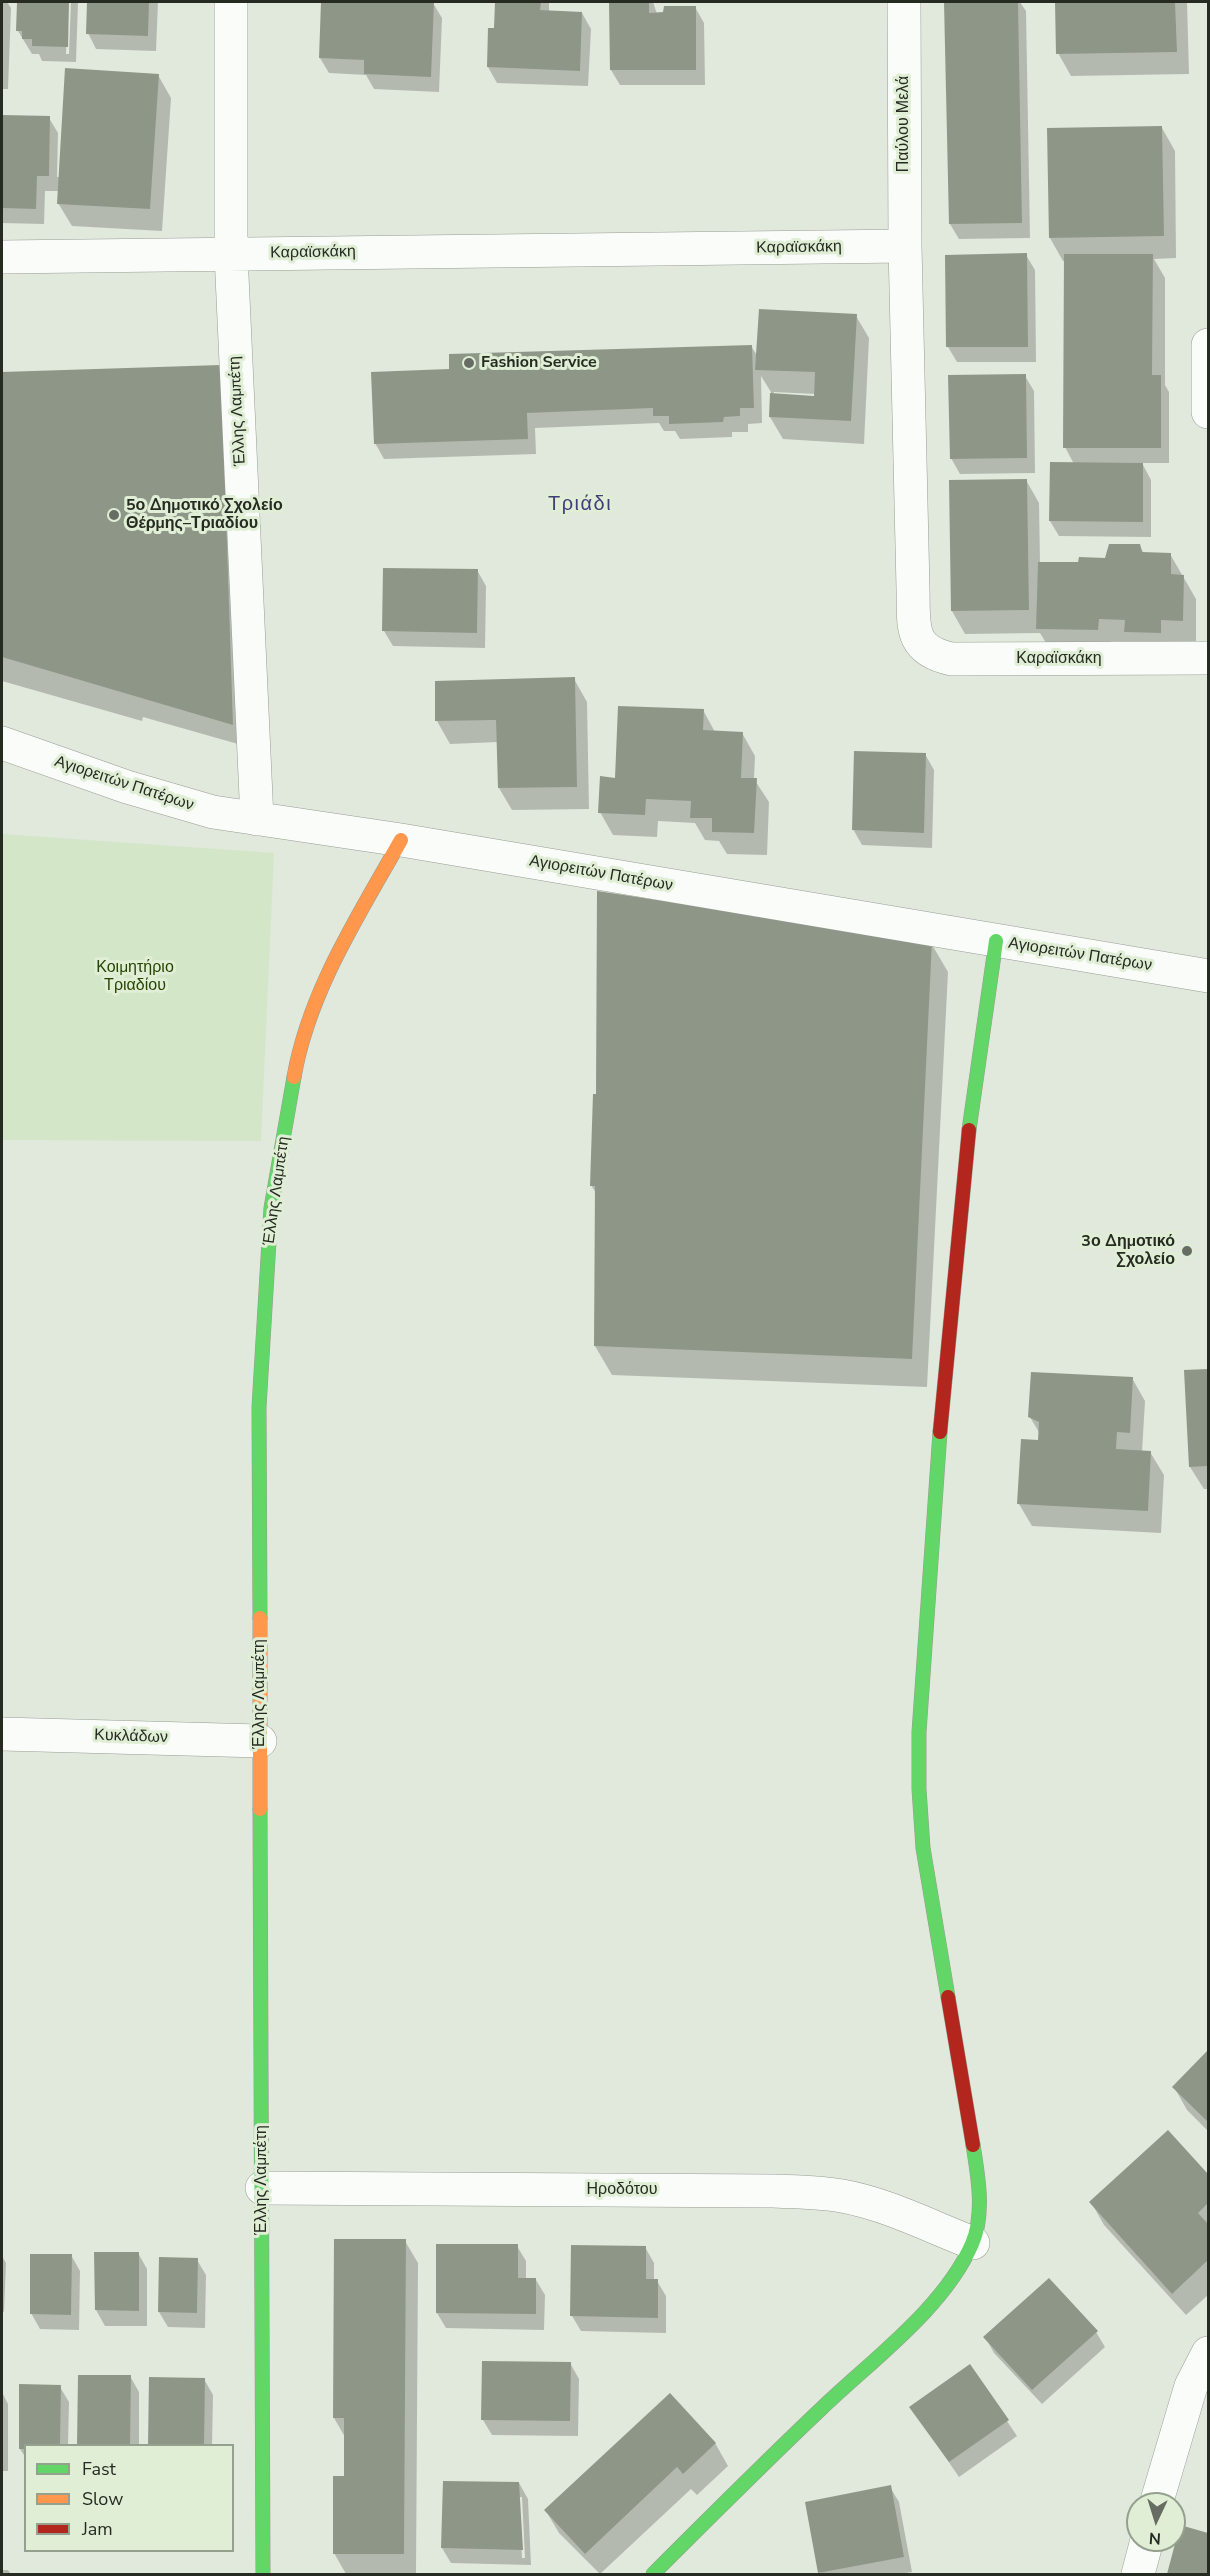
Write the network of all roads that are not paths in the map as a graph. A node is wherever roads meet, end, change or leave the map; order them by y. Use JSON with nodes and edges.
{"nodes":[{"id":1,"x":231,"y":2,"type":"edge"},
{"id":2,"x":904,"y":2,"type":"edge"},
{"id":3,"x":905,"y":246,"type":"junction"},
{"id":4,"x":231,"y":254,"type":"junction"},
{"id":5,"x":2,"y":257,"type":"edge"},
{"id":6,"x":1209,"y":345,"type":"edge"},
{"id":7,"x":1209,"y":412,"type":"edge"},
{"id":8,"x":1209,"y":658,"type":"edge"},
{"id":9,"x":2,"y":743,"type":"edge"},
{"id":10,"x":257,"y":819,"type":"junction"},
{"id":11,"x":401,"y":840,"type":"junction"},
{"id":12,"x":996,"y":941,"type":"junction"},
{"id":13,"x":1209,"y":976,"type":"edge"},
{"id":14,"x":2,"y":1734,"type":"edge"},
{"id":15,"x":260,"y":1741,"type":"junction"},
{"id":16,"x":262,"y":2188,"type":"junction"},
{"id":17,"x":973,"y":2243,"type":"junction"},
{"id":18,"x":1209,"y":2353,"type":"edge"},
{"id":19,"x":1160,"y":2492,"type":"edge"},
{"id":20,"x":1143,"y":2552,"type":"edge"},
{"id":21,"x":263,"y":2574,"type":"edge"},
{"id":22,"x":653,"y":2574,"type":"edge"},
{"id":23,"x":1137,"y":2574,"type":"edge"}],
"edges":[{"from":1,"to":4,"type":"street","name":"Έλλης Λαμπέτη"},
{"from":2,"to":3,"type":"street","name":"Παύλου Μελά"},
{"from":3,"to":4,"type":"street","name":"Καραϊσκάκη"},
{"from":3,"to":8,"type":"street","name":"Καραϊσκάκη"},
{"from":4,"to":5,"type":"street","name":"Καραϊσκάκη"},
{"from":4,"to":10,"type":"street","name":"Έλλης Λαμπέτη"},
{"from":6,"to":7,"type":"street"},
{"from":9,"to":10,"type":"street","name":"Αγιορειτών Πατέρων"},
{"from":10,"to":11,"type":"street","name":"Αγιορειτών Πατέρων"},
{"from":11,"to":12,"type":"street","name":"Αγιορειτών Πατέρων"},
{"from":11,"to":15,"type":"street","name":"Έλλης Λαμπέτη"},
{"from":12,"to":13,"type":"street","name":"Αγιορειτών Πατέρων"},
{"from":12,"to":17,"type":"street"},
{"from":14,"to":15,"type":"street","name":"Κυκλάδων"},
{"from":15,"to":16,"type":"street","name":"Έλλης Λαμπέτη"},
{"from":16,"to":17,"type":"street","name":"Ηροδότου"},
{"from":16,"to":21,"type":"street","name":"Έλλης Λαμπέτη"},
{"from":17,"to":22,"type":"street"},
{"from":18,"to":19,"type":"street"},
{"from":20,"to":23,"type":"street"}]}
